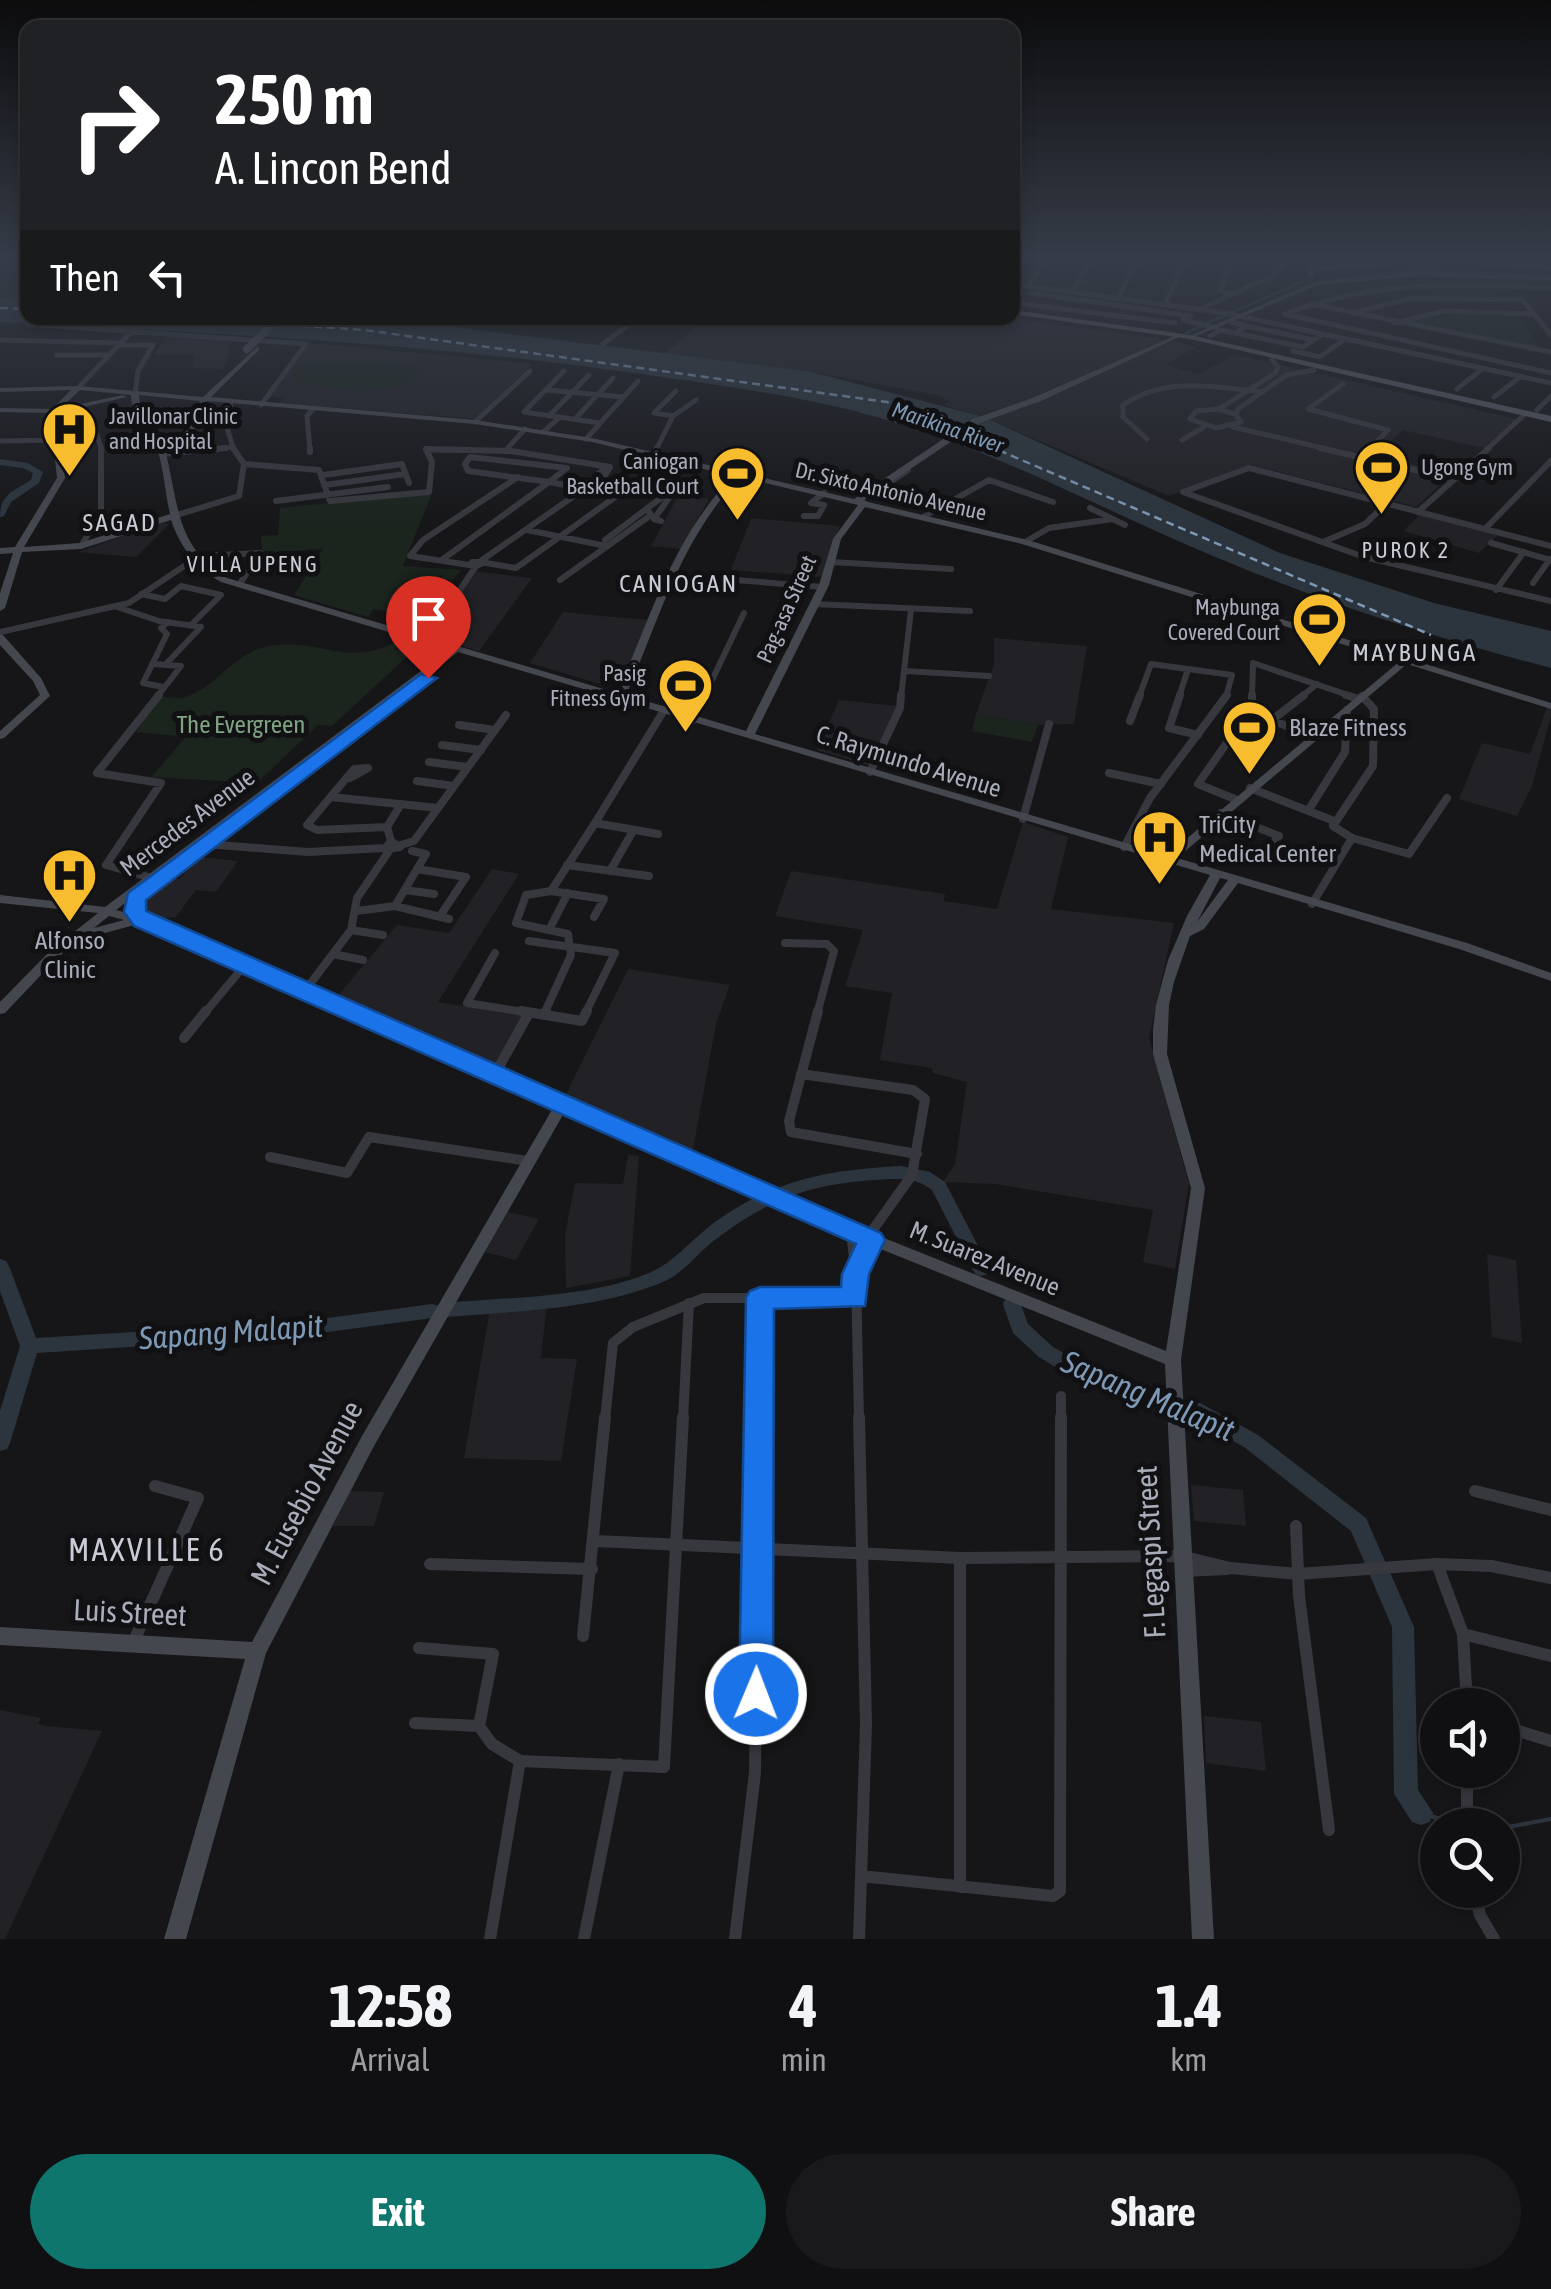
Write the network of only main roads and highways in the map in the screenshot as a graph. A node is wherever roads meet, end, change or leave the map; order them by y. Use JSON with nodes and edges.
{"nodes":[{"id":1,"x":250,"y":346,"type":"edge"},
{"id":2,"x":260,"y":346,"type":"edge"},
{"id":3,"x":1165,"y":346,"type":"edge"},
{"id":4,"x":1224,"y":346,"type":"edge"},
{"id":5,"x":1245,"y":346,"type":"edge"},
{"id":6,"x":1331,"y":371,"type":"junction"},
{"id":7,"x":78,"y":388,"type":"junction"},
{"id":8,"x":0,"y":390,"type":"edge"},
{"id":9,"x":135,"y":394,"type":"junction"},
{"id":10,"x":199,"y":400,"type":"junction"},
{"id":11,"x":1,"y":411,"type":"edge"},
{"id":12,"x":54,"y":411,"type":"junction"},
{"id":13,"x":1551,"y":421,"type":"edge"},
{"id":14,"x":163,"y":453,"type":"junction"},
{"id":15,"x":739,"y":474,"type":"junction"},
{"id":16,"x":861,"y":501,"type":"junction"},
{"id":17,"x":176,"y":515,"type":"junction"},
{"id":18,"x":18,"y":550,"type":"junction"},
{"id":19,"x":0,"y":551,"type":"edge"},
{"id":20,"x":197,"y":556,"type":"junction"},
{"id":21,"x":254,"y":588,"type":"junction"},
{"id":22,"x":0,"y":608,"type":"edge"},
{"id":23,"x":0,"y":634,"type":"edge"},
{"id":24,"x":458,"y":651,"type":"junction"},
{"id":25,"x":1400,"y":660,"type":"junction"},
{"id":26,"x":619,"y":700,"type":"junction"},
{"id":27,"x":1551,"y":706,"type":"edge"},
{"id":28,"x":0,"y":736,"type":"edge"},
{"id":29,"x":749,"y":736,"type":"junction"},
{"id":30,"x":1168,"y":860,"type":"junction"},
{"id":31,"x":1216,"y":874,"type":"junction"},
{"id":32,"x":154,"y":878,"type":"junction"},
{"id":33,"x":1234,"y":880,"type":"junction"},
{"id":34,"x":134,"y":894,"type":"junction"},
{"id":35,"x":0,"y":899,"type":"edge"},
{"id":36,"x":67,"y":906,"type":"junction"},
{"id":37,"x":112,"y":912,"type":"junction"},
{"id":38,"x":141,"y":921,"type":"junction"},
{"id":39,"x":90,"y":931,"type":"junction"},
{"id":40,"x":1187,"y":933,"type":"junction"},
{"id":41,"x":1551,"y":977,"type":"edge"},
{"id":42,"x":0,"y":1010,"type":"edge"},
{"id":43,"x":561,"y":1104,"type":"junction"},
{"id":44,"x":1173,"y":1360,"type":"junction"},
{"id":45,"x":0,"y":1636,"type":"edge"},
{"id":46,"x":257,"y":1651,"type":"junction"},
{"id":47,"x":176,"y":1939,"type":"edge"},
{"id":48,"x":1203,"y":1939,"type":"edge"}],
"edges":[{"from":1,"to":10,"type":"main road","bridge":true},
{"from":2,"to":10,"type":"main road","bridge":true},
{"from":3,"to":16,"type":"main road"},
{"from":4,"to":6,"type":"main road"},
{"from":5,"to":6,"type":"main road"},
{"from":6,"to":13,"type":"main road"},
{"from":7,"to":8,"type":"main road","name":"Dr. Sixto Antonio Avenue"},
{"from":7,"to":9,"type":"main road","name":"Dr. Sixto Antonio Avenue"},
{"from":7,"to":12,"type":"main road"},
{"from":9,"to":10,"type":"main road","name":"Dr. Sixto Antonio Avenue"},
{"from":9,"to":12,"type":"main road"},
{"from":9,"to":14,"type":"main road","name":"C. Raymundo Avenue"},
{"from":10,"to":14,"type":"main road"},
{"from":10,"to":15,"type":"main road","name":"Dr. Sixto Antonio Avenue"},
{"from":11,"to":12,"type":"main road"},
{"from":12,"to":18,"type":"main road"},
{"from":14,"to":17,"type":"main road","name":"C. Raymundo Avenue"},
{"from":15,"to":16,"type":"main road","name":"Dr. Sixto Antonio Avenue"},
{"from":15,"to":26,"type":"main road"},
{"from":16,"to":25,"type":"main road","name":"Dr. Sixto Antonio Avenue"},
{"from":16,"to":29,"type":"main road","name":"Pag-asa Street"},
{"from":17,"to":18,"type":"main road"},
{"from":17,"to":20,"type":"main road","name":"C. Raymundo Avenue"},
{"from":18,"to":19,"type":"main road"},
{"from":18,"to":22,"type":"main road"},
{"from":20,"to":21,"type":"main road","name":"C. Raymundo Avenue"},
{"from":20,"to":21,"type":"main road","name":"C. Raymundo Avenue"},
{"from":21,"to":24,"type":"main road","name":"C. Raymundo Avenue"},
{"from":23,"to":28,"type":"main road"},
{"from":24,"to":26,"type":"main road","name":"C. Raymundo Avenue"},
{"from":24,"to":32,"type":"main road","name":"Mercedes Avenue"},
{"from":24,"to":32,"type":"main road","name":"Mercedes Avenue"},
{"from":25,"to":27,"type":"main road","name":"Dr. Sixto Antonio Avenue"},
{"from":25,"to":30,"type":"main road"},
{"from":26,"to":29,"type":"main road","name":"C. Raymundo Avenue"},
{"from":29,"to":30,"type":"main road","name":"C. Raymundo Avenue"},
{"from":30,"to":31,"type":"main road","name":"C. Raymundo Avenue"},
{"from":31,"to":33,"type":"main road","name":"C. Raymundo Avenue"},
{"from":31,"to":40,"type":"main road","name":"F. Legaspi Street"},
{"from":32,"to":34,"type":"main road","name":"Mercedes Avenue"},
{"from":33,"to":40,"type":"main road","name":"F. Legaspi Street"},
{"from":33,"to":41,"type":"main road","name":"C. Raymundo Avenue"},
{"from":34,"to":36,"type":"main road"},
{"from":34,"to":37,"type":"main road","name":"Mercedes Avenue"},
{"from":34,"to":38,"type":"main road"},
{"from":35,"to":36,"type":"main road","name":"M. Suarez Avenue"},
{"from":36,"to":37,"type":"main road","name":"M. Suarez Avenue"},
{"from":36,"to":39,"type":"main road"},
{"from":37,"to":38,"type":"main road","name":"M. Suarez Avenue"},
{"from":37,"to":39,"type":"main road","name":"Mercedes Avenue"},
{"from":38,"to":39,"type":"main road"},
{"from":38,"to":43,"type":"main road","name":"M. Suarez Avenue"},
{"from":39,"to":42,"type":"main road","name":"Mercedes Avenue"},
{"from":40,"to":44,"type":"main road","name":"F. Legaspi Street"},
{"from":43,"to":44,"type":"main road","name":"M. Suarez Avenue"},
{"from":43,"to":46,"type":"main road","name":"M. Eusebio Avenue"},
{"from":44,"to":48,"type":"main road","name":"F. Legaspi Street"},
{"from":45,"to":46,"type":"main road","name":"Luis Street"},
{"from":46,"to":47,"type":"main road","name":"M. Eusebio Avenue"}]}
